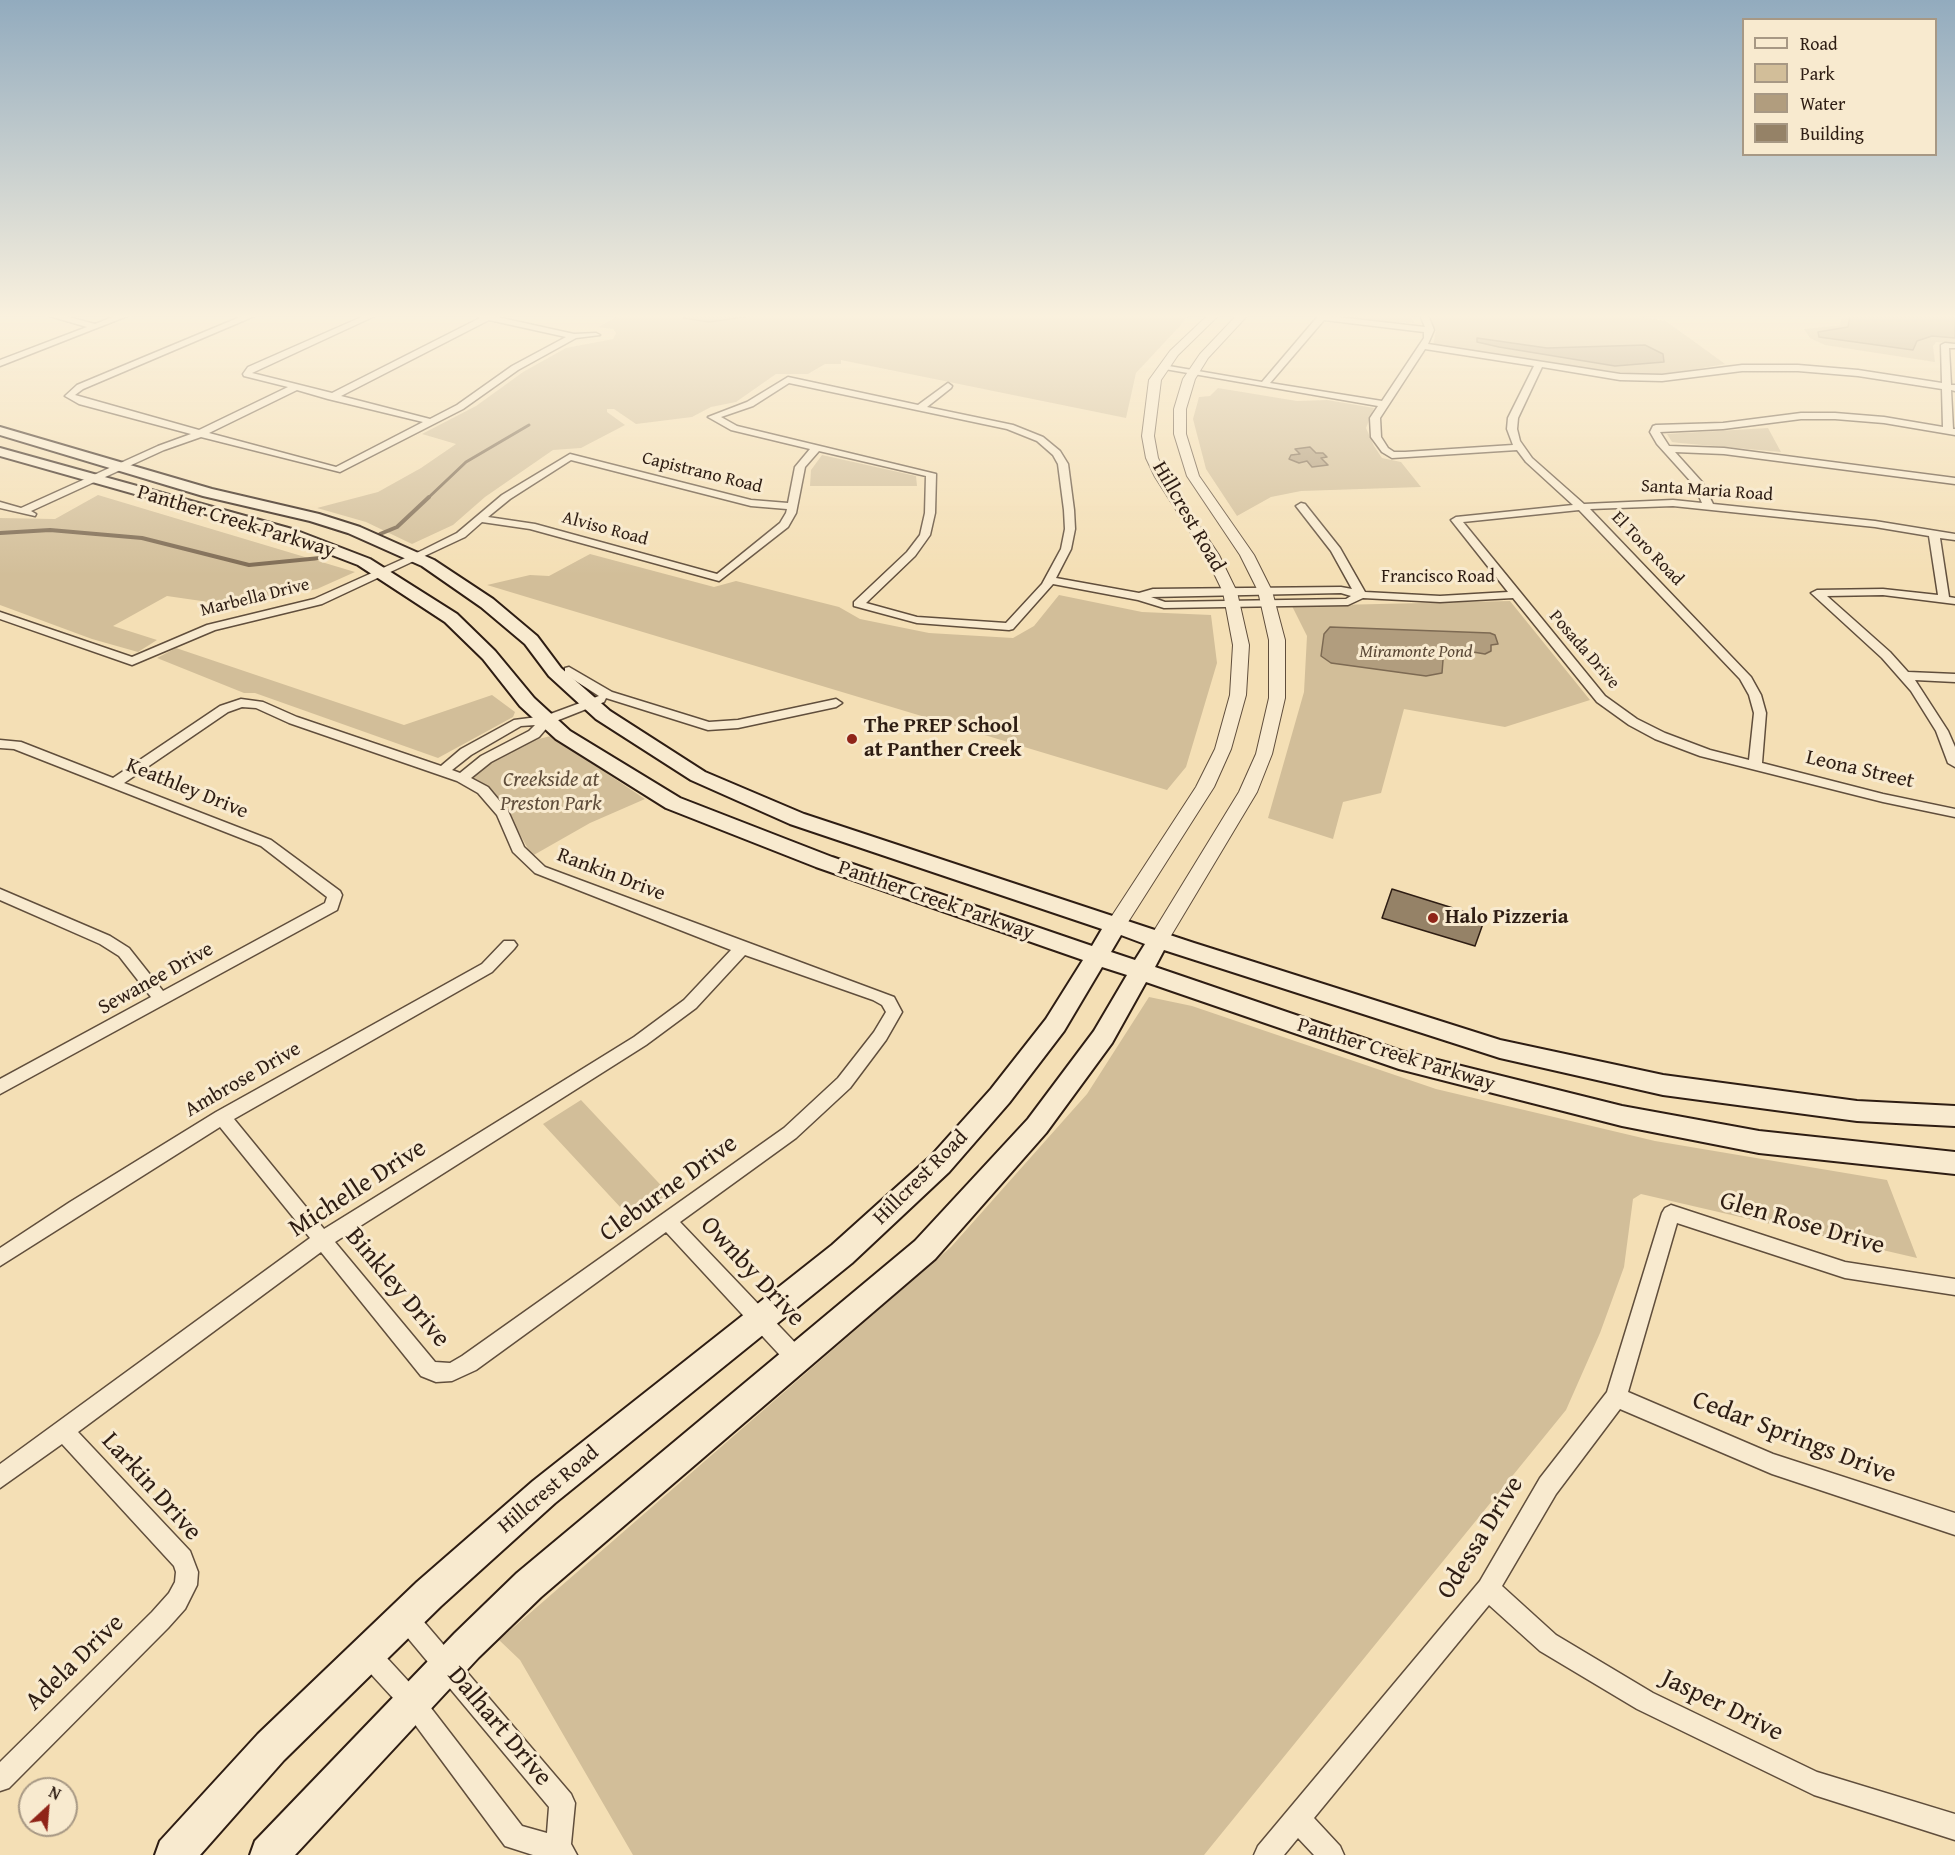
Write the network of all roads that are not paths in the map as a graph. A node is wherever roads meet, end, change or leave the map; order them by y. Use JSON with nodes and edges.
{"nodes":[{"id":1,"x":80,"y":402,"type":"edge"},
{"id":2,"x":266,"y":402,"type":"edge"},
{"id":3,"x":350,"y":402,"type":"edge"},
{"id":4,"x":468,"y":402,"type":"edge"},
{"id":5,"x":754,"y":402,"type":"edge"},
{"id":6,"x":890,"y":402,"type":"edge"},
{"id":7,"x":928,"y":402,"type":"edge"},
{"id":8,"x":1153,"y":402,"type":"edge"},
{"id":9,"x":1183,"y":402,"type":"edge"},
{"id":10,"x":1368,"y":402,"type":"edge"},
{"id":11,"x":1521,"y":402,"type":"edge"},
{"id":12,"x":1951,"y":402,"type":"edge"},
{"id":13,"x":1383,"y":404,"type":"joint"},
{"id":14,"x":920,"y":408,"type":"junction"},
{"id":15,"x":432,"y":422,"type":"junction"},
{"id":16,"x":0,"y":431,"type":"edge"},
{"id":17,"x":1952,"y":431,"type":"edge"},
{"id":18,"x":199,"y":434,"type":"junction"},
{"id":19,"x":817,"y":447,"type":"junction"},
{"id":20,"x":1519,"y":447,"type":"junction"},
{"id":21,"x":1667,"y":449,"type":"junction"},
{"id":22,"x":0,"y":452,"type":"edge"},
{"id":23,"x":570,"y":457,"type":"joint"},
{"id":24,"x":124,"y":469,"type":"junction"},
{"id":25,"x":98,"y":481,"type":"junction"},
{"id":26,"x":1955,"y":481,"type":"edge"},
{"id":27,"x":0,"y":505,"type":"edge"},
{"id":28,"x":1708,"y":505,"type":"junction"},
{"id":29,"x":793,"y":506,"type":"junction"},
{"id":30,"x":1301,"y":506,"type":"dead end"},
{"id":31,"x":1581,"y":507,"type":"junction"},
{"id":32,"x":480,"y":519,"type":"junction"},
{"id":33,"x":1456,"y":520,"type":"joint"},
{"id":34,"x":1934,"y":533,"type":"junction"},
{"id":35,"x":1955,"y":537,"type":"edge"},
{"id":36,"x":416,"y":558,"type":"junction"},
{"id":37,"x":384,"y":572,"type":"junction"},
{"id":38,"x":1050,"y":580,"type":"junction"},
{"id":39,"x":1361,"y":595,"type":"junction"},
{"id":40,"x":1515,"y":595,"type":"junction"},
{"id":41,"x":1232,"y":598,"type":"junction"},
{"id":42,"x":1267,"y":598,"type":"junction"},
{"id":43,"x":1950,"y":600,"type":"edge"},
{"id":44,"x":0,"y":615,"type":"edge"},
{"id":45,"x":569,"y":670,"type":"dead end"},
{"id":46,"x":1906,"y":676,"type":"junction"},
{"id":47,"x":1955,"y":678,"type":"edge"},
{"id":48,"x":608,"y":695,"type":"junction"},
{"id":49,"x":836,"y":703,"type":"dead end"},
{"id":50,"x":588,"y":704,"type":"junction"},
{"id":51,"x":547,"y":720,"type":"junction"},
{"id":52,"x":0,"y":744,"type":"edge"},
{"id":53,"x":1955,"y":763,"type":"edge"},
{"id":54,"x":1755,"y":766,"type":"junction"},
{"id":55,"x":442,"y":771,"type":"junction"},
{"id":56,"x":462,"y":778,"type":"junction"},
{"id":57,"x":115,"y":783,"type":"junction"},
{"id":58,"x":1955,"y":813,"type":"edge"},
{"id":59,"x":797,"y":819,"type":"junction"},
{"id":60,"x":775,"y":843,"type":"junction"},
{"id":61,"x":0,"y":894,"type":"edge"},
{"id":62,"x":332,"y":906,"type":"joint"},
{"id":63,"x":1116,"y":926,"type":"junction"},
{"id":64,"x":1159,"y":939,"type":"junction"},
{"id":65,"x":509,"y":945,"type":"dead end"},
{"id":66,"x":742,"y":948,"type":"junction"},
{"id":67,"x":1098,"y":957,"type":"junction"},
{"id":68,"x":1141,"y":971,"type":"junction"},
{"id":69,"x":162,"y":1000,"type":"junction"},
{"id":70,"x":894,"y":1012,"type":"joint"},
{"id":71,"x":0,"y":1088,"type":"edge"},
{"id":72,"x":1955,"y":1116,"type":"edge"},
{"id":73,"x":222,"y":1117,"type":"junction"},
{"id":74,"x":1955,"y":1163,"type":"edge"},
{"id":75,"x":1671,"y":1213,"type":"joint"},
{"id":76,"x":668,"y":1221,"type":"junction"},
{"id":77,"x":322,"y":1240,"type":"junction"},
{"id":78,"x":0,"y":1258,"type":"edge"},
{"id":79,"x":1955,"y":1287,"type":"edge"},
{"id":80,"x":760,"y":1320,"type":"junction"},
{"id":81,"x":797,"y":1359,"type":"junction"},
{"id":82,"x":443,"y":1373,"type":"joint"},
{"id":83,"x":1616,"y":1397,"type":"junction"},
{"id":84,"x":63,"y":1430,"type":"junction"},
{"id":85,"x":0,"y":1477,"type":"edge"},
{"id":86,"x":1955,"y":1524,"type":"edge"},
{"id":87,"x":186,"y":1585,"type":"joint"},
{"id":88,"x":1488,"y":1589,"type":"junction"},
{"id":89,"x":405,"y":1617,"type":"junction"},
{"id":90,"x":367,"y":1653,"type":"junction"},
{"id":91,"x":448,"y":1665,"type":"junction"},
{"id":92,"x":413,"y":1703,"type":"junction"},
{"id":93,"x":0,"y":1779,"type":"edge"},
{"id":94,"x":1298,"y":1819,"type":"junction"},
{"id":95,"x":1955,"y":1827,"type":"edge"},
{"id":96,"x":558,"y":1853,"type":"edge"},
{"id":97,"x":174,"y":1855,"type":"edge"},
{"id":98,"x":269,"y":1855,"type":"edge"},
{"id":99,"x":1267,"y":1855,"type":"edge"},
{"id":100,"x":1331,"y":1855,"type":"edge"}],
"edges":[{"from":1,"to":18,"type":"street"},
{"from":2,"to":18,"type":"street"},
{"from":3,"to":15,"type":"street"},
{"from":4,"to":15,"type":"street"},
{"from":5,"to":19,"type":"street"},
{"from":6,"to":14,"type":"street"},
{"from":7,"to":14,"type":"street"},
{"from":8,"to":41,"type":"street","name":"Hillcrest Road"},
{"from":9,"to":42,"type":"street","name":"Hillcrest Road"},
{"from":10,"to":13,"type":"street"},
{"from":11,"to":20,"type":"street","name":"El Toro Road"},
{"from":12,"to":17,"type":"street"},
{"from":13,"to":20,"type":"street"},
{"from":14,"to":38,"type":"street"},
{"from":15,"to":18,"type":"street"},
{"from":16,"to":24,"type":"main road","name":"Panther Creek Parkway"},
{"from":17,"to":21,"type":"street"},
{"from":18,"to":24,"type":"street"},
{"from":19,"to":29,"type":"street"},
{"from":19,"to":38,"type":"street"},
{"from":20,"to":31,"type":"street","name":"El Toro Road"},
{"from":21,"to":26,"type":"street"},
{"from":21,"to":28,"type":"street"},
{"from":22,"to":25,"type":"main road","name":"Panther Creek Parkway"},
{"from":23,"to":29,"type":"street","name":"Capistrano Road"},
{"from":23,"to":32,"type":"street","name":"Marbella Drive"},
{"from":24,"to":25,"type":"street"},
{"from":24,"to":36,"type":"main road","name":"Panther Creek Parkway"},
{"from":25,"to":27,"type":"street"},
{"from":25,"to":37,"type":"main road","name":"Panther Creek Parkway"},
{"from":28,"to":31,"type":"street","name":"Santa Maria Road"},
{"from":28,"to":34,"type":"street","name":"Santa Maria Road"},
{"from":29,"to":32,"type":"street","name":"Alviso Road"},
{"from":30,"to":39,"type":"street"},
{"from":31,"to":33,"type":"street","name":"Santa Maria Road"},
{"from":31,"to":54,"type":"street","name":"El Toro Road"},
{"from":32,"to":36,"type":"street","name":"Marbella Drive"},
{"from":33,"to":40,"type":"street","name":"Posada Drive"},
{"from":34,"to":35,"type":"street","name":"Santa Maria Road"},
{"from":34,"to":43,"type":"street"},
{"from":36,"to":37,"type":"street","name":"Marbella Drive"},
{"from":36,"to":50,"type":"main road","name":"Panther Creek Parkway"},
{"from":37,"to":44,"type":"street","name":"Marbella Drive"},
{"from":37,"to":51,"type":"main road","name":"Panther Creek Parkway"},
{"from":38,"to":41,"type":"street","name":"Francisco Road"},
{"from":39,"to":40,"type":"street","name":"Francisco Road"},
{"from":39,"to":42,"type":"street","name":"Francisco Road"},
{"from":40,"to":54,"type":"street","name":"Posada Drive"},
{"from":41,"to":42,"type":"street","name":"Francisco Road"},
{"from":41,"to":63,"type":"street","name":"Hillcrest Road"},
{"from":42,"to":64,"type":"street","name":"Hillcrest Road"},
{"from":43,"to":46,"type":"street"},
{"from":45,"to":48,"type":"street"},
{"from":46,"to":47,"type":"street"},
{"from":46,"to":53,"type":"street"},
{"from":48,"to":49,"type":"street"},
{"from":48,"to":50,"type":"street"},
{"from":50,"to":51,"type":"street"},
{"from":50,"to":59,"type":"main road","name":"Panther Creek Parkway"},
{"from":51,"to":55,"type":"street"},
{"from":51,"to":56,"type":"street"},
{"from":51,"to":60,"type":"main road","name":"Panther Creek Parkway"},
{"from":52,"to":57,"type":"street","name":"Keathley Drive"},
{"from":54,"to":58,"type":"street","name":"Leona Street"},
{"from":55,"to":56,"type":"street","name":"Rankin Drive"},
{"from":55,"to":57,"type":"street","name":"Rankin Drive"},
{"from":56,"to":66,"type":"street","name":"Rankin Drive"},
{"from":57,"to":62,"type":"street","name":"Keathley Drive"},
{"from":59,"to":60,"type":"main road"},
{"from":59,"to":63,"type":"main road","name":"Panther Creek Parkway"},
{"from":60,"to":67,"type":"main road","name":"Panther Creek Parkway"},
{"from":61,"to":69,"type":"street"},
{"from":62,"to":69,"type":"street","name":"Sewanee Drive"},
{"from":63,"to":64,"type":"main road","name":"Panther Creek Parkway"},
{"from":63,"to":67,"type":"main road","name":"Hillcrest Road"},
{"from":64,"to":68,"type":"main road","name":"Hillcrest Road"},
{"from":64,"to":72,"type":"main road","name":"Panther Creek Parkway"},
{"from":65,"to":73,"type":"street","name":"Ambrose Drive"},
{"from":66,"to":70,"type":"street","name":"Rankin Drive"},
{"from":66,"to":77,"type":"street","name":"Michelle Drive"},
{"from":67,"to":68,"type":"main road","name":"Panther Creek Parkway"},
{"from":67,"to":80,"type":"main road","name":"Hillcrest Road"},
{"from":68,"to":74,"type":"main road","name":"Panther Creek Parkway"},
{"from":68,"to":81,"type":"main road","name":"Hillcrest Road"},
{"from":69,"to":71,"type":"street","name":"Sewanee Drive"},
{"from":70,"to":76,"type":"street","name":"Cleburne Drive"},
{"from":73,"to":77,"type":"street","name":"Binkley Drive"},
{"from":73,"to":78,"type":"street","name":"Ambrose Drive"},
{"from":75,"to":79,"type":"street","name":"Glen Rose Drive"},
{"from":75,"to":83,"type":"street","name":"Odessa Drive"},
{"from":76,"to":80,"type":"street","name":"Ownby Drive"},
{"from":76,"to":82,"type":"street","name":"Cleburne Drive"},
{"from":77,"to":82,"type":"street","name":"Binkley Drive"},
{"from":77,"to":84,"type":"street","name":"Michelle Drive"},
{"from":80,"to":81,"type":"street","name":"Ownby Drive"},
{"from":80,"to":89,"type":"main road","name":"Hillcrest Road"},
{"from":81,"to":91,"type":"main road","name":"Hillcrest Road"},
{"from":83,"to":86,"type":"street","name":"Cedar Springs Drive"},
{"from":83,"to":88,"type":"street","name":"Odessa Drive"},
{"from":84,"to":85,"type":"street","name":"Michelle Drive"},
{"from":84,"to":87,"type":"street","name":"Larkin Drive"},
{"from":87,"to":93,"type":"street","name":"Adela Drive"},
{"from":88,"to":94,"type":"street","name":"Odessa Drive"},
{"from":88,"to":95,"type":"street","name":"Jasper Drive"},
{"from":89,"to":90,"type":"main road","name":"Hillcrest Road"},
{"from":89,"to":91,"type":"street","name":"Dalhart Drive"},
{"from":90,"to":92,"type":"street","name":"Dalhart Drive"},
{"from":90,"to":97,"type":"main road","name":"Hillcrest Road"},
{"from":91,"to":92,"type":"main road","name":"Hillcrest Road"},
{"from":91,"to":96,"type":"street","name":"Dalhart Drive"},
{"from":92,"to":96,"type":"street","name":"Dalhart Drive"},
{"from":92,"to":98,"type":"main road","name":"Hillcrest Road"},
{"from":94,"to":99,"type":"street","name":"Odessa Drive"},
{"from":94,"to":100,"type":"street"}]}
